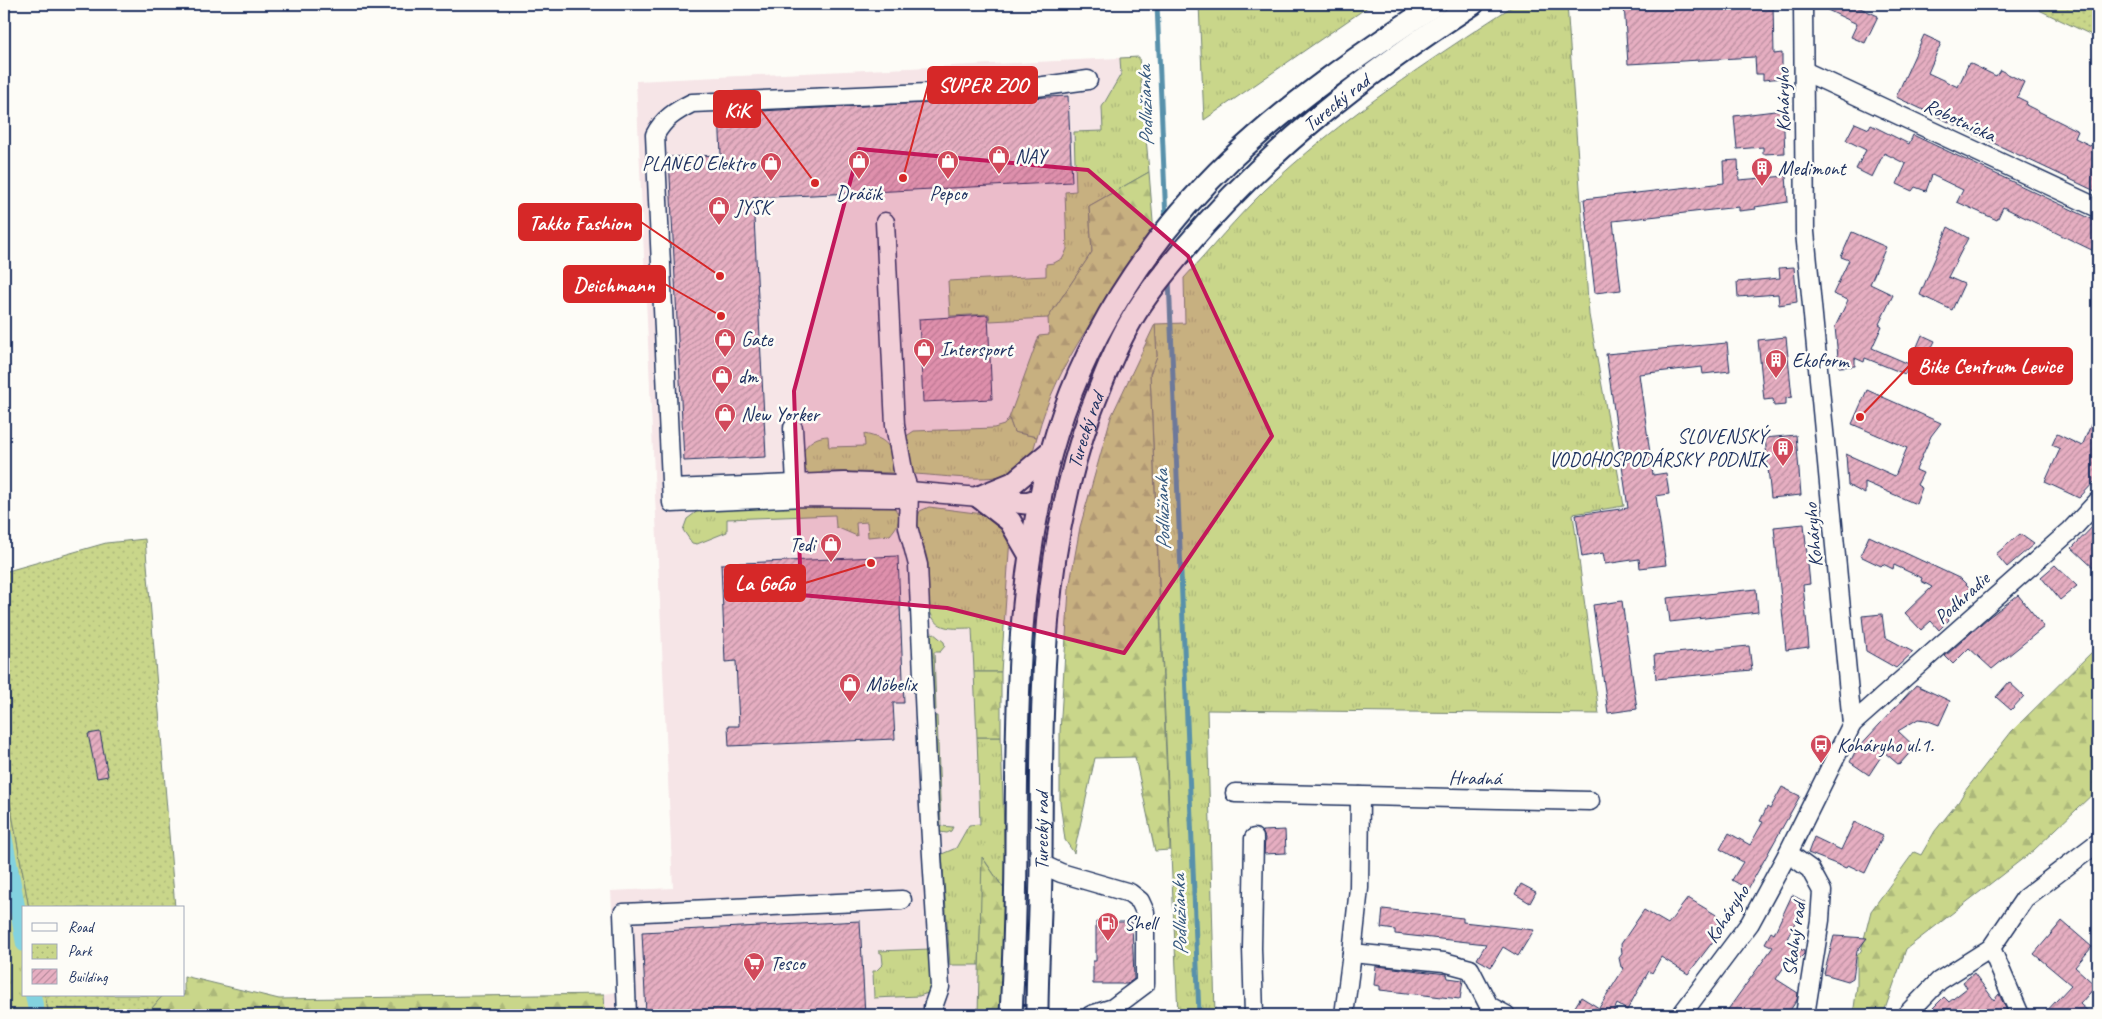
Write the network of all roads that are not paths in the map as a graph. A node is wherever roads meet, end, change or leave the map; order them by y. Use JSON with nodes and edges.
{"nodes":[{"id":1,"x":1436,"y":4,"type":"edge"},
{"id":2,"x":1473,"y":4,"type":"edge"},
{"id":3,"x":1803,"y":4,"type":"edge"},
{"id":4,"x":1804,"y":71,"type":"junction"},
{"id":5,"x":1088,"y":80,"type":"dead end"},
{"id":6,"x":2098,"y":208,"type":"edge"},
{"id":7,"x":885,"y":222,"type":"dead end"},
{"id":8,"x":793,"y":428,"type":"dead end"},
{"id":9,"x":1051,"y":451,"type":"junction"},
{"id":10,"x":1013,"y":483,"type":"junction"},
{"id":11,"x":800,"y":490,"type":"junction"},
{"id":12,"x":909,"y":491,"type":"junction"},
{"id":13,"x":979,"y":497,"type":"junction"},
{"id":14,"x":1040,"y":499,"type":"junction"},
{"id":15,"x":2098,"y":501,"type":"edge"},
{"id":16,"x":1064,"y":505,"type":"junction"},
{"id":17,"x":1029,"y":554,"type":"junction"},
{"id":18,"x":1852,"y":724,"type":"junction"},
{"id":19,"x":1234,"y":793,"type":"dead end"},
{"id":20,"x":1360,"y":796,"type":"junction"},
{"id":21,"x":1590,"y":801,"type":"dead end"},
{"id":22,"x":1254,"y":838,"type":"dead end"},
{"id":23,"x":2098,"y":844,"type":"edge"},
{"id":24,"x":1788,"y":853,"type":"junction"},
{"id":25,"x":1041,"y":864,"type":"junction"},
{"id":26,"x":902,"y":900,"type":"dead end"},
{"id":27,"x":1991,"y":948,"type":"junction"},
{"id":28,"x":1352,"y":953,"type":"junction"},
{"id":29,"x":1113,"y":1012,"type":"edge"},
{"id":30,"x":627,"y":1015,"type":"edge"},
{"id":31,"x":933,"y":1015,"type":"edge"},
{"id":32,"x":1011,"y":1015,"type":"edge"},
{"id":33,"x":1037,"y":1015,"type":"edge"},
{"id":34,"x":1091,"y":1015,"type":"edge"},
{"id":35,"x":1254,"y":1015,"type":"edge"},
{"id":36,"x":1344,"y":1015,"type":"edge"},
{"id":37,"x":1506,"y":1015,"type":"edge"},
{"id":38,"x":1681,"y":1015,"type":"edge"},
{"id":39,"x":1805,"y":1015,"type":"edge"},
{"id":40,"x":1906,"y":1015,"type":"edge"},
{"id":41,"x":2020,"y":1015,"type":"edge"}],
"edges":[{"from":1,"to":9,"type":"main road","name":"Turecký rad"},
{"from":2,"to":16,"type":"main road","name":"Turecký rad"},
{"from":3,"to":4,"type":"street","name":"Koháryho"},
{"from":4,"to":6,"type":"street","name":"Robotnícka"},
{"from":4,"to":18,"type":"street","name":"Koháryho"},
{"from":5,"to":11,"type":"street"},
{"from":7,"to":12,"type":"street"},
{"from":8,"to":11,"type":"street"},
{"from":9,"to":10,"type":"main road"},
{"from":9,"to":14,"type":"main road","name":"Turecký rad"},
{"from":10,"to":13,"type":"main road"},
{"from":10,"to":14,"type":"main road"},
{"from":11,"to":12,"type":"street"},
{"from":12,"to":13,"type":"street"},
{"from":12,"to":31,"type":"street"},
{"from":13,"to":14,"type":"main road"},
{"from":13,"to":17,"type":"main road"},
{"from":14,"to":16,"type":"main road"},
{"from":14,"to":17,"type":"main road","name":"Turecký rad"},
{"from":15,"to":18,"type":"street","name":"Podhradie"},
{"from":16,"to":25,"type":"main road","name":"Turecký rad"},
{"from":17,"to":32,"type":"main road","name":"Turecký rad"},
{"from":18,"to":24,"type":"street","name":"Koháryho"},
{"from":19,"to":20,"type":"street","name":"Hradná"},
{"from":20,"to":21,"type":"street","name":"Hradná"},
{"from":20,"to":28,"type":"street"},
{"from":22,"to":35,"type":"street"},
{"from":23,"to":27,"type":"street"},
{"from":24,"to":38,"type":"street","name":"Koháryho"},
{"from":24,"to":39,"type":"street","name":"Skalný rad"},
{"from":25,"to":29,"type":"street"},
{"from":25,"to":33,"type":"main road","name":"Turecký rad"},
{"from":26,"to":30,"type":"street"},
{"from":27,"to":40,"type":"street"},
{"from":27,"to":41,"type":"street"},
{"from":28,"to":36,"type":"street"},
{"from":28,"to":37,"type":"street"},
{"from":29,"to":34,"type":"street"}]}
